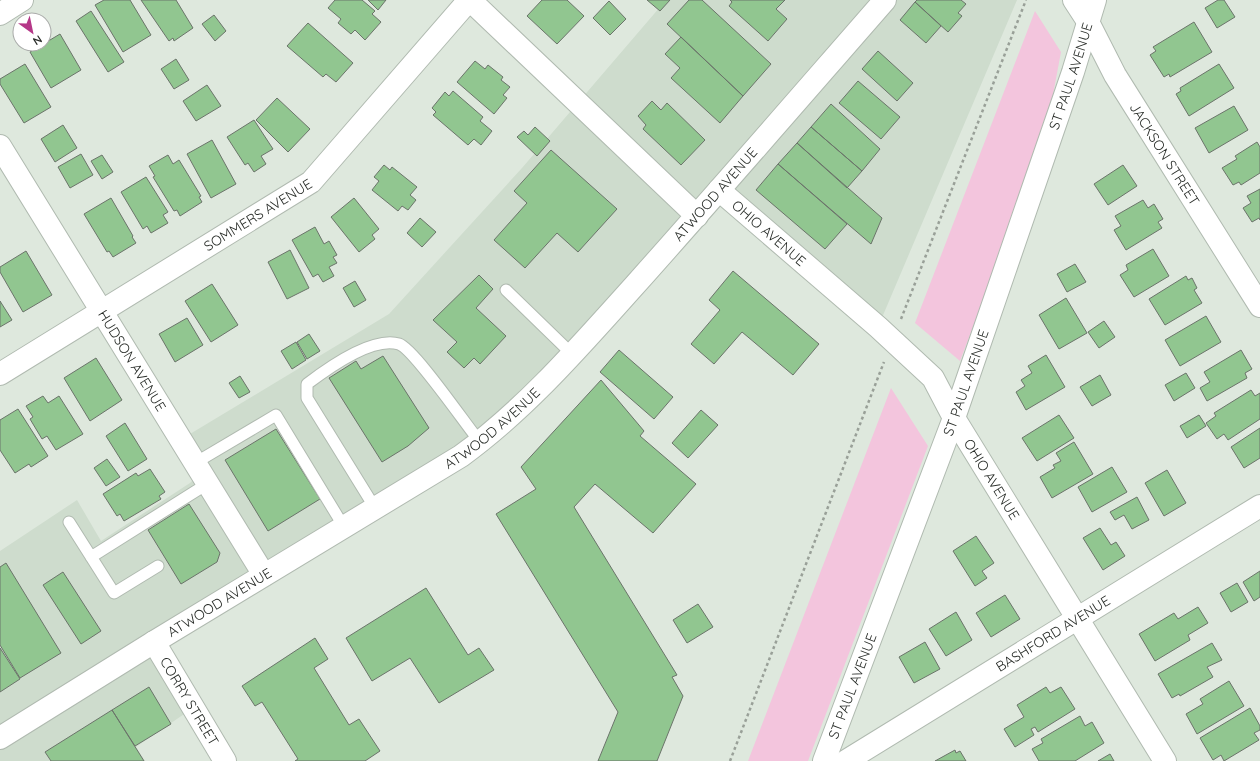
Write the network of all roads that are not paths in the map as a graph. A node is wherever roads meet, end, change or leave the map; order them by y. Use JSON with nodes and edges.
{"nodes":[{"id":1,"x":22,"y":0,"type":"edge"},
{"id":2,"x":469,"y":0,"type":"edge"},
{"id":3,"x":885,"y":0,"type":"edge"},
{"id":4,"x":1074,"y":0,"type":"edge"},
{"id":5,"x":1095,"y":0,"type":"edge"},
{"id":6,"x":0,"y":14,"type":"edge"},
{"id":7,"x":1087,"y":20,"type":"junction"},
{"id":8,"x":0,"y":146,"type":"edge"},
{"id":9,"x":719,"y":190,"type":"junction"},
{"id":10,"x":697,"y":216,"type":"junction"},
{"id":11,"x":506,"y":290,"type":"dead end"},
{"id":12,"x":1260,"y":306,"type":"edge"},
{"id":13,"x":102,"y":313,"type":"junction"},
{"id":14,"x":572,"y":354,"type":"junction"},
{"id":15,"x":0,"y":374,"type":"edge"},
{"id":16,"x":954,"y":418,"type":"junction"},
{"id":17,"x":480,"y":442,"type":"junction"},
{"id":18,"x":195,"y":464,"type":"junction"},
{"id":19,"x":207,"y":484,"type":"junction"},
{"id":20,"x":1260,"y":506,"type":"edge"},
{"id":21,"x":375,"y":508,"type":"junction"},
{"id":22,"x":69,"y":522,"type":"dead end"},
{"id":23,"x":344,"y":527,"type":"junction"},
{"id":24,"x":91,"y":557,"type":"junction"},
{"id":25,"x":158,"y":566,"type":"dead end"},
{"id":26,"x":264,"y":575,"type":"junction"},
{"id":27,"x":1077,"y":618,"type":"junction"},
{"id":28,"x":154,"y":642,"type":"junction"},
{"id":29,"x":0,"y":738,"type":"edge"},
{"id":30,"x":225,"y":761,"type":"edge"},
{"id":31,"x":824,"y":761,"type":"edge"},
{"id":32,"x":846,"y":761,"type":"edge"},
{"id":33,"x":1164,"y":761,"type":"edge"}],
"edges":[{"from":1,"to":6,"type":"street"},
{"from":2,"to":10,"type":"street"},
{"from":2,"to":13,"type":"street","name":"SOMMERS AVENUE"},
{"from":3,"to":9,"type":"street","name":"ATWOOD AVENUE"},
{"from":4,"to":7,"type":"street","name":"JACKSON STREET"},
{"from":5,"to":7,"type":"street","name":"ST PAUL AVENUE"},
{"from":7,"to":12,"type":"street","name":"JACKSON STREET"},
{"from":7,"to":16,"type":"street","name":"ST PAUL AVENUE"},
{"from":8,"to":13,"type":"street","name":"HUDSON AVENUE"},
{"from":9,"to":10,"type":"street","name":"ATWOOD AVENUE"},
{"from":9,"to":16,"type":"street","name":"OHIO AVENUE"},
{"from":10,"to":14,"type":"street","name":"ATWOOD AVENUE"},
{"from":11,"to":14,"type":"lane"},
{"from":13,"to":15,"type":"street","name":"SOMMERS AVENUE"},
{"from":13,"to":18,"type":"street","name":"HUDSON AVENUE"},
{"from":14,"to":17,"type":"street","name":"ATWOOD AVENUE"},
{"from":16,"to":27,"type":"street","name":"OHIO AVENUE"},
{"from":16,"to":31,"type":"street","name":"ST PAUL AVENUE"},
{"from":17,"to":21,"type":"street","name":"ATWOOD AVENUE"},
{"from":17,"to":21,"type":"lane"},
{"from":18,"to":19,"type":"street","name":"HUDSON AVENUE"},
{"from":18,"to":23,"type":"lane"},
{"from":19,"to":24,"type":"lane"},
{"from":19,"to":26,"type":"street","name":"HUDSON AVENUE"},
{"from":20,"to":27,"type":"street","name":"BASHFORD AVENUE"},
{"from":21,"to":23,"type":"street","name":"ATWOOD AVENUE"},
{"from":22,"to":24,"type":"lane"},
{"from":23,"to":26,"type":"street","name":"ATWOOD AVENUE"},
{"from":24,"to":25,"type":"lane"},
{"from":26,"to":28,"type":"street","name":"ATWOOD AVENUE"},
{"from":27,"to":32,"type":"street","name":"BASHFORD AVENUE"},
{"from":27,"to":33,"type":"street","name":"OHIO AVENUE"},
{"from":28,"to":29,"type":"street","name":"ATWOOD AVENUE"},
{"from":28,"to":30,"type":"street","name":"CORRY STREET"}]}
